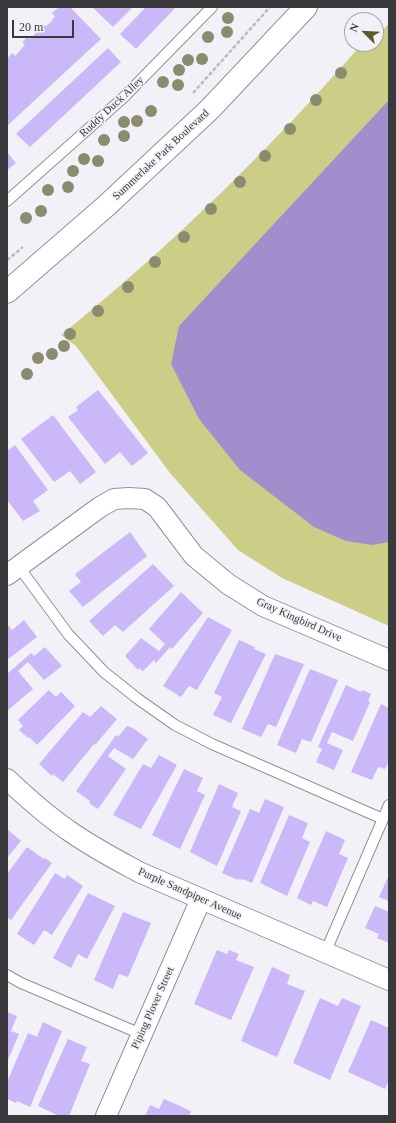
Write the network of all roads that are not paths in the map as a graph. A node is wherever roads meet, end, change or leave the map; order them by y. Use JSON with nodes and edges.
{"nodes":[{"id":1,"x":212,"y":7,"type":"edge"},
{"id":2,"x":306,"y":7,"type":"edge"},
{"id":3,"x":7,"y":201,"type":"edge"},
{"id":4,"x":7,"y":292,"type":"edge"},
{"id":5,"x":13,"y":571,"type":"edge"},
{"id":6,"x":389,"y":660,"type":"edge"},
{"id":7,"x":7,"y":779,"type":"edge"},
{"id":8,"x":389,"y":805,"type":"edge"},
{"id":9,"x":383,"y":819,"type":"junction"},
{"id":10,"x":201,"y":899,"type":"junction"},
{"id":11,"x":325,"y":953,"type":"junction"},
{"id":12,"x":7,"y":975,"type":"edge"},
{"id":13,"x":389,"y":980,"type":"edge"},
{"id":14,"x":141,"y":1034,"type":"junction"},
{"id":15,"x":106,"y":1116,"type":"edge"}],
"edges":[{"from":1,"to":3,"type":"lane","name":"Ruddy Duck Alley"},
{"from":2,"to":4,"type":"main road","name":"Summerlake Park Boulevard"},
{"from":5,"to":6,"type":"street","name":"Gray Kingbird Drive"},
{"from":5,"to":9,"type":"lane"},
{"from":7,"to":10,"type":"street","name":"Purple Sandpiper Avenue"},
{"from":8,"to":9,"type":"lane"},
{"from":9,"to":11,"type":"lane"},
{"from":10,"to":11,"type":"street","name":"Purple Sandpiper Avenue"},
{"from":10,"to":14,"type":"street","name":"Piping Plover Street"},
{"from":11,"to":13,"type":"street","name":"Purple Sandpiper Avenue"},
{"from":12,"to":14,"type":"lane"},
{"from":14,"to":15,"type":"street","name":"Piping Plover Street"}]}
